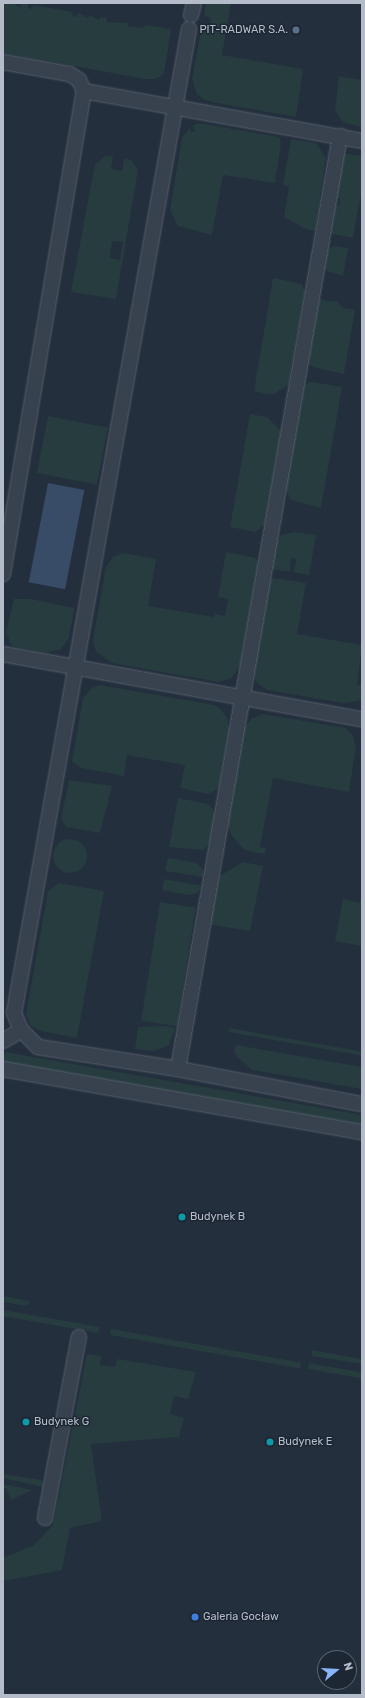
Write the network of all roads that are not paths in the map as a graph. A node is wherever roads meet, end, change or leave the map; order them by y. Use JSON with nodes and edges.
{"nodes":[{"id":1,"x":189,"y":29,"type":"dead end"},
{"id":2,"x":3,"y":62,"type":"edge"},
{"id":3,"x":84,"y":91,"type":"junction"},
{"id":4,"x":176,"y":106,"type":"junction"},
{"id":5,"x":340,"y":136,"type":"junction"},
{"id":6,"x":362,"y":141,"type":"edge"},
{"id":7,"x":3,"y":574,"type":"edge"},
{"id":8,"x":3,"y":654,"type":"edge"},
{"id":9,"x":74,"y":667,"type":"junction"},
{"id":10,"x":243,"y":699,"type":"junction"},
{"id":11,"x":362,"y":719,"type":"edge"},
{"id":12,"x":21,"y":1030,"type":"junction"},
{"id":13,"x":3,"y":1040,"type":"edge"},
{"id":14,"x":3,"y":1069,"type":"edge"},
{"id":15,"x":178,"y":1069,"type":"junction"},
{"id":16,"x":362,"y":1104,"type":"edge"},
{"id":17,"x":362,"y":1132,"type":"edge"},
{"id":18,"x":79,"y":1337,"type":"dead end"},
{"id":19,"x":45,"y":1518,"type":"dead end"}],
"edges":[{"from":1,"to":4,"type":"lane"},
{"from":2,"to":3,"type":"lane"},
{"from":3,"to":4,"type":"lane"},
{"from":3,"to":7,"type":"lane"},
{"from":4,"to":5,"type":"lane"},
{"from":4,"to":9,"type":"lane"},
{"from":5,"to":6,"type":"lane"},
{"from":5,"to":10,"type":"lane"},
{"from":8,"to":9,"type":"lane"},
{"from":9,"to":10,"type":"lane"},
{"from":9,"to":12,"type":"lane"},
{"from":10,"to":11,"type":"lane"},
{"from":10,"to":15,"type":"lane"},
{"from":12,"to":13,"type":"lane"},
{"from":12,"to":15,"type":"lane"},
{"from":14,"to":17,"type":"lane"},
{"from":15,"to":16,"type":"lane"},
{"from":18,"to":19,"type":"lane"}]}
